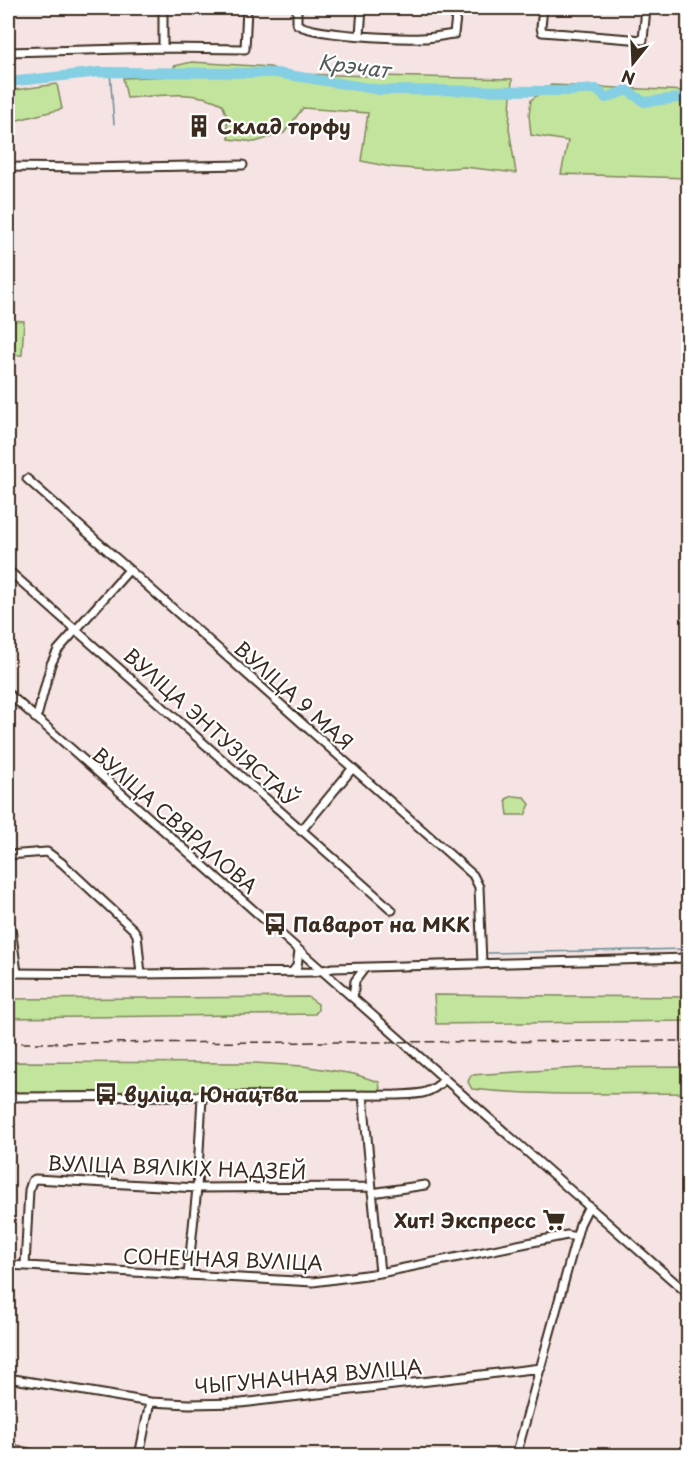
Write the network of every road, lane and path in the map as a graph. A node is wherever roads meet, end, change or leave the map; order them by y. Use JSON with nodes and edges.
{"nodes":[{"id":1,"x":163,"y":8,"type":"edge"},
{"id":2,"x":247,"y":8,"type":"edge"},
{"id":3,"x":297,"y":8,"type":"edge"},
{"id":4,"x":362,"y":8,"type":"edge"},
{"id":5,"x":458,"y":8,"type":"edge"},
{"id":6,"x":543,"y":8,"type":"edge"},
{"id":7,"x":646,"y":8,"type":"edge"},
{"id":8,"x":360,"y":35,"type":"junction"},
{"id":9,"x":163,"y":48,"type":"junction"},
{"id":10,"x":8,"y":52,"type":"edge"},
{"id":11,"x":243,"y":165,"type":"dead end"},
{"id":12,"x":8,"y":167,"type":"edge"},
{"id":13,"x":27,"y":479,"type":"dead end"},
{"id":14,"x":8,"y":570,"type":"edge"},
{"id":15,"x":129,"y":570,"type":"junction"},
{"id":16,"x":76,"y":628,"type":"junction"},
{"id":17,"x":8,"y":693,"type":"edge"},
{"id":18,"x":35,"y":717,"type":"junction"},
{"id":19,"x":352,"y":769,"type":"junction"},
{"id":20,"x":301,"y":831,"type":"junction"},
{"id":21,"x":8,"y":855,"type":"edge"},
{"id":22,"x":392,"y":910,"type":"dead end"},
{"id":23,"x":8,"y":921,"type":"edge"},
{"id":24,"x":300,"y":951,"type":"junction"},
{"id":25,"x":688,"y":958,"type":"edge"},
{"id":26,"x":482,"y":964,"type":"junction"},
{"id":27,"x":364,"y":969,"type":"junction"},
{"id":28,"x":293,"y":971,"type":"junction"},
{"id":29,"x":322,"y":971,"type":"junction"},
{"id":30,"x":8,"y":973,"type":"edge"},
{"id":31,"x":17,"y":973,"type":"junction"},
{"id":32,"x":141,"y":974,"type":"junction"},
{"id":33,"x":353,"y":998,"type":"junction"},
{"id":34,"x":444,"y":1080,"type":"junction"},
{"id":35,"x":363,"y":1095,"type":"junction"},
{"id":36,"x":8,"y":1097,"type":"edge"},
{"id":37,"x":202,"y":1097,"type":"junction"},
{"id":38,"x":425,"y":1185,"type":"dead end"},
{"id":39,"x":197,"y":1188,"type":"junction"},
{"id":40,"x":371,"y":1190,"type":"junction"},
{"id":41,"x":589,"y":1206,"type":"junction"},
{"id":42,"x":576,"y":1237,"type":"junction"},
{"id":43,"x":8,"y":1264,"type":"edge"},
{"id":44,"x":25,"y":1266,"type":"junction"},
{"id":45,"x":380,"y":1272,"type":"junction"},
{"id":46,"x":188,"y":1275,"type":"junction"},
{"id":47,"x":688,"y":1294,"type":"edge"},
{"id":48,"x":541,"y":1368,"type":"junction"},
{"id":49,"x":8,"y":1378,"type":"edge"},
{"id":50,"x":150,"y":1402,"type":"junction"},
{"id":51,"x":8,"y":1448,"type":"edge"},
{"id":52,"x":42,"y":1455,"type":"edge"},
{"id":53,"x":139,"y":1455,"type":"edge"},
{"id":54,"x":516,"y":1455,"type":"edge"}],
"edges":[{"from":1,"to":9,"type":"street"},
{"from":2,"to":9,"type":"street"},
{"from":3,"to":8,"type":"street"},
{"from":4,"to":8,"type":"street"},
{"from":5,"to":8,"type":"street"},
{"from":6,"to":7,"type":"street"},
{"from":9,"to":10,"type":"street"},
{"from":11,"to":12,"type":"street"},
{"from":13,"to":15,"type":"street","name":"ВУЛІЦА 9 МАЯ"},
{"from":14,"to":16,"type":"street","name":"ВУЛІЦА ЭНТУЗІЯСТАЎ"},
{"from":15,"to":16,"type":"street"},
{"from":15,"to":19,"type":"street","name":"ВУЛІЦА 9 МАЯ"},
{"from":16,"to":18,"type":"street"},
{"from":16,"to":20,"type":"street","name":"ВУЛІЦА ЭНТУЗІЯСТАЎ"},
{"from":17,"to":18,"type":"street","name":"ВУЛІЦА СВЯРДЛОВА"},
{"from":18,"to":24,"type":"street","name":"ВУЛІЦА СВЯРДЛОВА"},
{"from":19,"to":20,"type":"street"},
{"from":19,"to":26,"type":"street","name":"ВУЛІЦА 9 МАЯ"},
{"from":20,"to":22,"type":"street","name":"ВУЛІЦА ЭНТУЗІЯСТАЎ"},
{"from":21,"to":32,"type":"street"},
{"from":23,"to":31,"type":"street"},
{"from":24,"to":28,"type":"street"},
{"from":24,"to":29,"type":"street","name":"ВУЛІЦА СВЯРДЛОВА"},
{"from":25,"to":26,"type":"street"},
{"from":26,"to":27,"type":"street"},
{"from":27,"to":29,"type":"street"},
{"from":27,"to":33,"type":"street"},
{"from":28,"to":29,"type":"street"},
{"from":28,"to":32,"type":"street"},
{"from":29,"to":33,"type":"street","name":"ВУЛІЦА СВЯРДЛОВА"},
{"from":30,"to":31,"type":"street"},
{"from":31,"to":32,"type":"street"},
{"from":33,"to":34,"type":"street","name":"ВУЛІЦА СВЯРДЛОВА"},
{"from":34,"to":35,"type":"street"},
{"from":34,"to":41,"type":"street","name":"ВУЛІЦА СВЯРДЛОВА"},
{"from":35,"to":37,"type":"street"},
{"from":35,"to":40,"type":"street"},
{"from":36,"to":37,"type":"street"},
{"from":37,"to":39,"type":"street"},
{"from":38,"to":40,"type":"street","name":"ВУЛІЦА ВЯЛІКІХ НАДЗЕЙ"},
{"from":39,"to":40,"type":"street","name":"ВУЛІЦА ВЯЛІКІХ НАДЗЕЙ"},
{"from":39,"to":44,"type":"street","name":"ВУЛІЦА ВЯЛІКІХ НАДЗЕЙ"},
{"from":39,"to":46,"type":"street"},
{"from":40,"to":45,"type":"street"},
{"from":41,"to":42,"type":"street"},
{"from":41,"to":47,"type":"street","name":"ВУЛІЦА СВЯРДЛОВА"},
{"from":42,"to":45,"type":"street","name":"СОНЕЧНАЯ ВУЛІЦА"},
{"from":42,"to":48,"type":"street"},
{"from":43,"to":44,"type":"street","name":"СОНЕЧНАЯ ВУЛІЦА"},
{"from":44,"to":46,"type":"street","name":"СОНЕЧНАЯ ВУЛІЦА"},
{"from":45,"to":46,"type":"street","name":"СОНЕЧНАЯ ВУЛІЦА"},
{"from":48,"to":50,"type":"street","name":"ЧЫГУНАЧНАЯ ВУЛІЦА"},
{"from":48,"to":54,"type":"street"},
{"from":49,"to":50,"type":"street","name":"ЧЫГУНАЧНАЯ ВУЛІЦА"},
{"from":50,"to":53,"type":"street"},
{"from":51,"to":52,"type":"street"}]}
